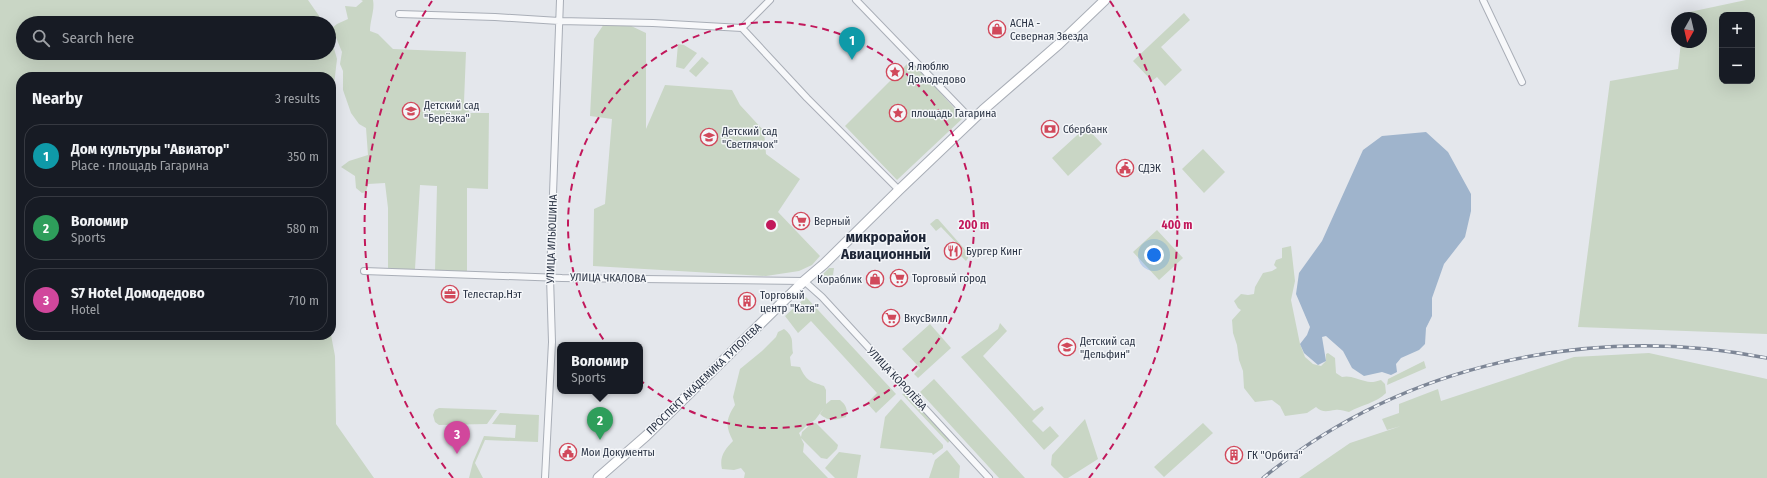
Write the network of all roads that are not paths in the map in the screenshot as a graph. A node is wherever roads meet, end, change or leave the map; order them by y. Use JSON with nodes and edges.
{"nodes":[{"id":1,"x":560,"y":0,"type":"edge"},
{"id":2,"x":770,"y":0,"type":"edge"},
{"id":3,"x":856,"y":0,"type":"edge"},
{"id":4,"x":1105,"y":0,"type":"edge"},
{"id":5,"x":1483,"y":0,"type":"edge"},
{"id":6,"x":399,"y":14,"type":"dead end"},
{"id":7,"x":559,"y":22,"type":"junction"},
{"id":8,"x":742,"y":28,"type":"junction"},
{"id":9,"x":1522,"y":82,"type":"dead end"},
{"id":10,"x":972,"y":120,"type":"junction"},
{"id":11,"x":899,"y":190,"type":"junction"},
{"id":12,"x":364,"y":271,"type":"dead end"},
{"id":13,"x":550,"y":277,"type":"junction"},
{"id":14,"x":804,"y":281,"type":"junction"},
{"id":15,"x":545,"y":478,"type":"edge"},
{"id":16,"x":598,"y":478,"type":"edge"},
{"id":17,"x":989,"y":478,"type":"edge"}],
"edges":[{"from":1,"to":7,"type":"street","name":"УЛИЦА ИЛЬЮШИНА"},
{"from":2,"to":8,"type":"street"},
{"from":3,"to":10,"type":"street"},
{"from":4,"to":10,"type":"main road","name":"ПРОСПЕКТ АКАДЕМИКА ТУПОЛЕВА"},
{"from":5,"to":9,"type":"street"},
{"from":6,"to":7,"type":"street"},
{"from":7,"to":8,"type":"street"},
{"from":7,"to":13,"type":"street","name":"УЛИЦА ИЛЬЮШИНА"},
{"from":8,"to":11,"type":"street"},
{"from":10,"to":11,"type":"main road","name":"ПРОСПЕКТ АКАДЕМИКА ТУПОЛЕВА"},
{"from":11,"to":14,"type":"main road","name":"ПРОСПЕКТ АКАДЕМИКА ТУПОЛЕВА"},
{"from":12,"to":13,"type":"street","name":"УЛИЦА ЧКАЛОВА"},
{"from":13,"to":14,"type":"street","name":"УЛИЦА ЧКАЛОВА"},
{"from":13,"to":15,"type":"street","name":"УЛИЦА ИЛЬЮШИНА"},
{"from":14,"to":16,"type":"main road","name":"ПРОСПЕКТ АКАДЕМИКА ТУПОЛЕВА"},
{"from":14,"to":17,"type":"street","name":"УЛИЦА КОРОЛЁВА"}]}
